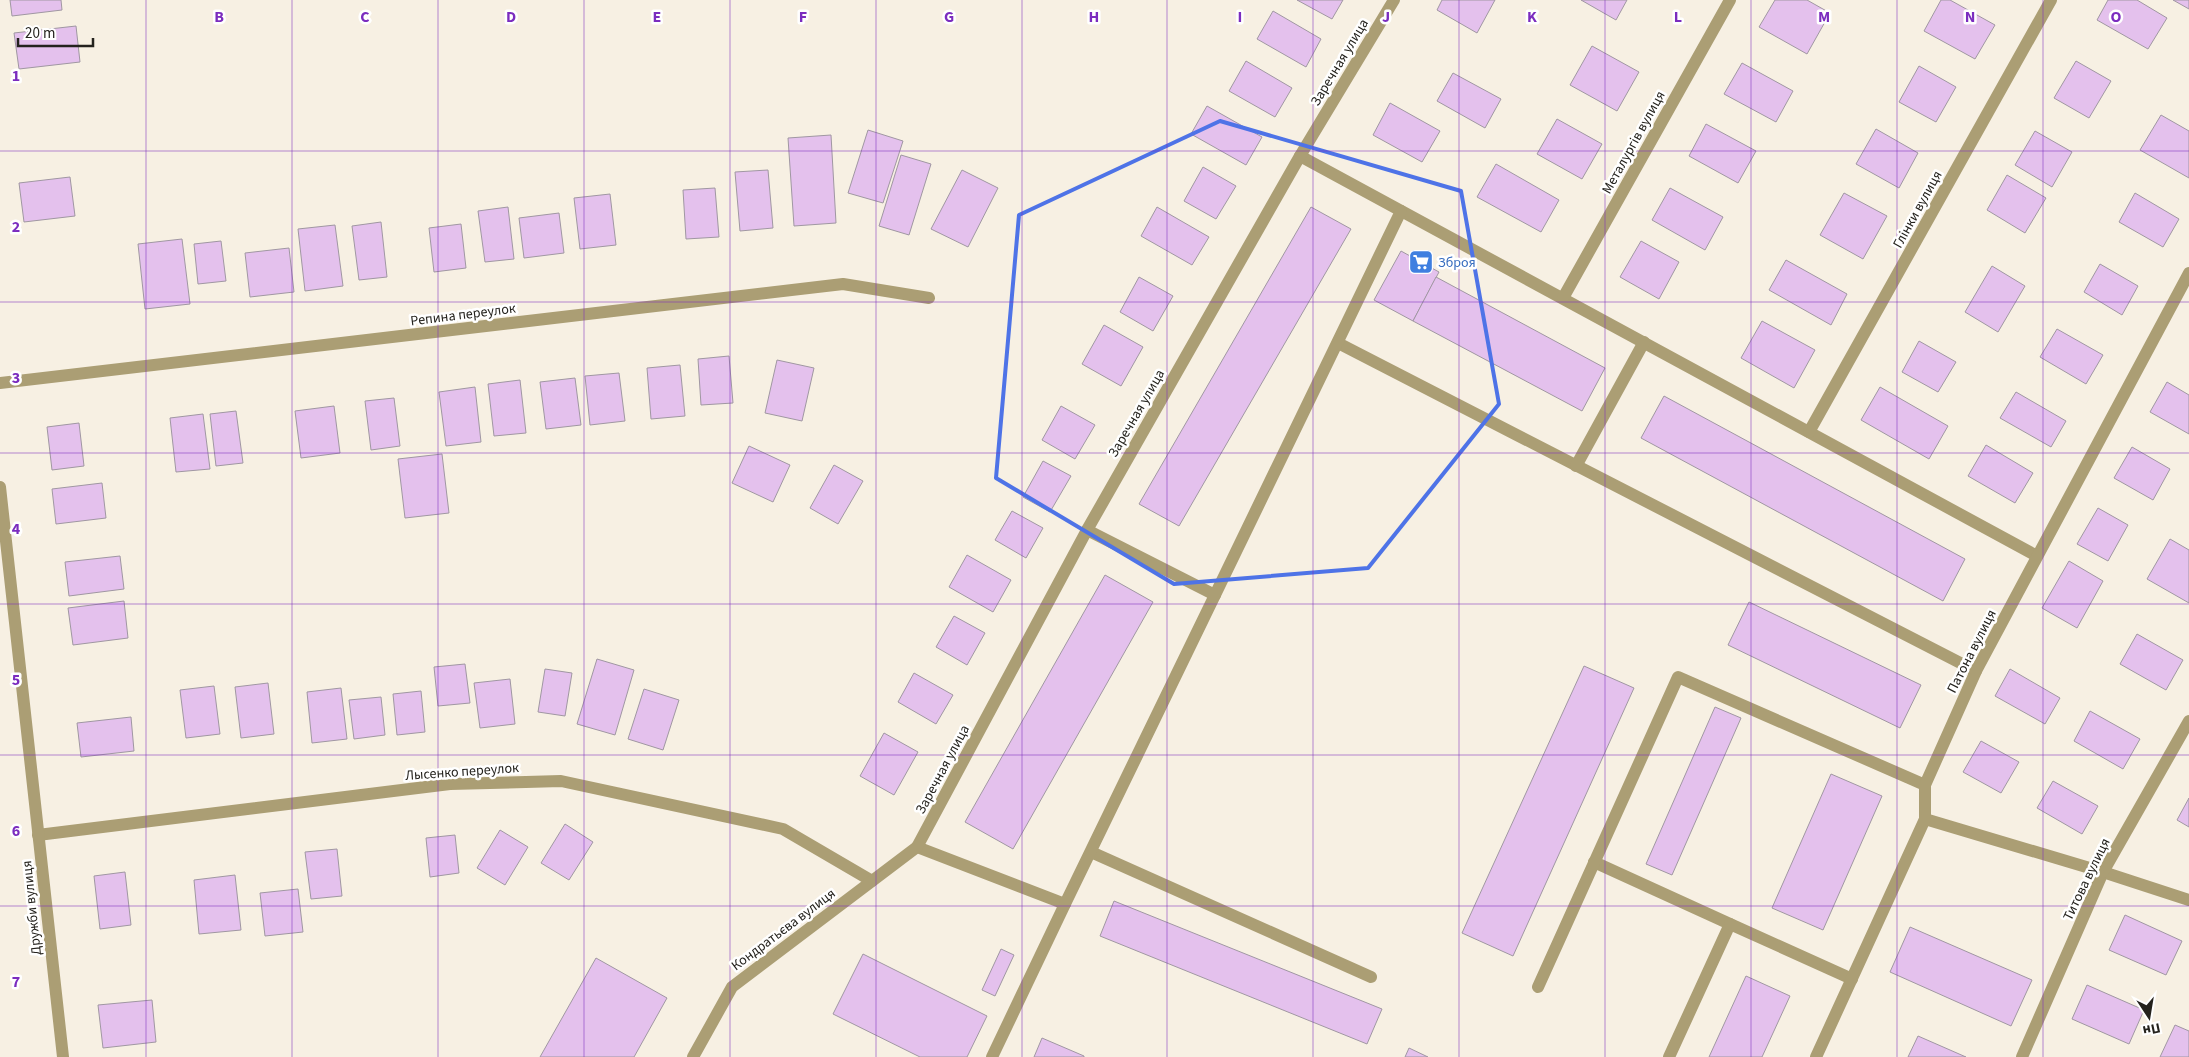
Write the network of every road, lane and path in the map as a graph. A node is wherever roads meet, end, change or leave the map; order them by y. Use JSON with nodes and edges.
{"nodes":[{"id":1,"x":1394,"y":0,"type":"edge"},
{"id":2,"x":1730,"y":0,"type":"edge"},
{"id":3,"x":2051,"y":0,"type":"edge"},
{"id":4,"x":1300,"y":156,"type":"junction"},
{"id":5,"x":1401,"y":211,"type":"junction"},
{"id":6,"x":2189,"y":273,"type":"edge"},
{"id":7,"x":929,"y":298,"type":"dead end"},
{"id":8,"x":1563,"y":298,"type":"junction"},
{"id":9,"x":1644,"y":342,"type":"junction"},
{"id":10,"x":1338,"y":343,"type":"junction"},
{"id":11,"x":0,"y":383,"type":"edge"},
{"id":12,"x":1809,"y":432,"type":"junction"},
{"id":13,"x":1576,"y":466,"type":"junction"},
{"id":14,"x":0,"y":487,"type":"edge"},
{"id":15,"x":1087,"y":530,"type":"junction"},
{"id":16,"x":2037,"y":556,"type":"junction"},
{"id":17,"x":1215,"y":595,"type":"junction"},
{"id":18,"x":1976,"y":671,"type":"junction"},
{"id":19,"x":2189,"y":721,"type":"edge"},
{"id":20,"x":1925,"y":785,"type":"junction"},
{"id":21,"x":1925,"y":819,"type":"junction"},
{"id":22,"x":38,"y":835,"type":"junction"},
{"id":23,"x":916,"y":847,"type":"junction"},
{"id":24,"x":1091,"y":852,"type":"junction"},
{"id":25,"x":1594,"y":862,"type":"junction"},
{"id":26,"x":2103,"y":872,"type":"junction"},
{"id":27,"x":872,"y":881,"type":"junction"},
{"id":28,"x":2189,"y":900,"type":"edge"},
{"id":29,"x":1065,"y":904,"type":"junction"},
{"id":30,"x":1730,"y":924,"type":"junction"},
{"id":31,"x":1371,"y":978,"type":"dead end"},
{"id":32,"x":1852,"y":979,"type":"junction"},
{"id":33,"x":1538,"y":987,"type":"dead end"},
{"id":34,"x":63,"y":1057,"type":"edge"},
{"id":35,"x":693,"y":1057,"type":"edge"},
{"id":36,"x":992,"y":1057,"type":"edge"},
{"id":37,"x":1669,"y":1057,"type":"edge"},
{"id":38,"x":1816,"y":1057,"type":"edge"},
{"id":39,"x":2022,"y":1057,"type":"edge"}],
"edges":[{"from":1,"to":4,"type":"street","name":"Заречная улица"},
{"from":2,"to":8,"type":"street","name":"Металургів вулиця"},
{"from":3,"to":12,"type":"street","name":"Глінки вулиця"},
{"from":4,"to":5,"type":"street"},
{"from":4,"to":15,"type":"street","name":"Заречная улица"},
{"from":5,"to":8,"type":"street"},
{"from":5,"to":10,"type":"street"},
{"from":6,"to":16,"type":"street","name":"Патона вулиця"},
{"from":7,"to":11,"type":"street","name":"Репина переулок"},
{"from":8,"to":9,"type":"street"},
{"from":9,"to":12,"type":"street"},
{"from":9,"to":13,"type":"street"},
{"from":10,"to":13,"type":"street"},
{"from":10,"to":17,"type":"street"},
{"from":12,"to":16,"type":"street"},
{"from":13,"to":18,"type":"street"},
{"from":14,"to":22,"type":"street","name":"Дружби вулиця"},
{"from":15,"to":17,"type":"street"},
{"from":15,"to":23,"type":"street","name":"Заречная улица"},
{"from":16,"to":18,"type":"street","name":"Патона вулиця"},
{"from":17,"to":24,"type":"street"},
{"from":18,"to":20,"type":"street","name":"Патона вулиця"},
{"from":19,"to":26,"type":"street","name":"Титова вулиця"},
{"from":20,"to":21,"type":"street","name":"Патона вулиця"},
{"from":20,"to":25,"type":"street"},
{"from":21,"to":26,"type":"street"},
{"from":21,"to":32,"type":"street","name":"Патона вулиця"},
{"from":22,"to":27,"type":"street","name":"Лысенко переулок"},
{"from":22,"to":34,"type":"street","name":"Дружби вулиця"},
{"from":23,"to":27,"type":"street","name":"Кондратьєва вулиця"},
{"from":23,"to":29,"type":"street"},
{"from":24,"to":29,"type":"street"},
{"from":24,"to":31,"type":"street"},
{"from":25,"to":30,"type":"street"},
{"from":25,"to":33,"type":"street"},
{"from":26,"to":28,"type":"street"},
{"from":26,"to":39,"type":"street","name":"Титова вулиця"},
{"from":27,"to":35,"type":"street","name":"Кондратьєва вулиця"},
{"from":29,"to":36,"type":"street"},
{"from":30,"to":32,"type":"street"},
{"from":30,"to":37,"type":"street"},
{"from":32,"to":38,"type":"street","name":"Патона вулиця"}]}
